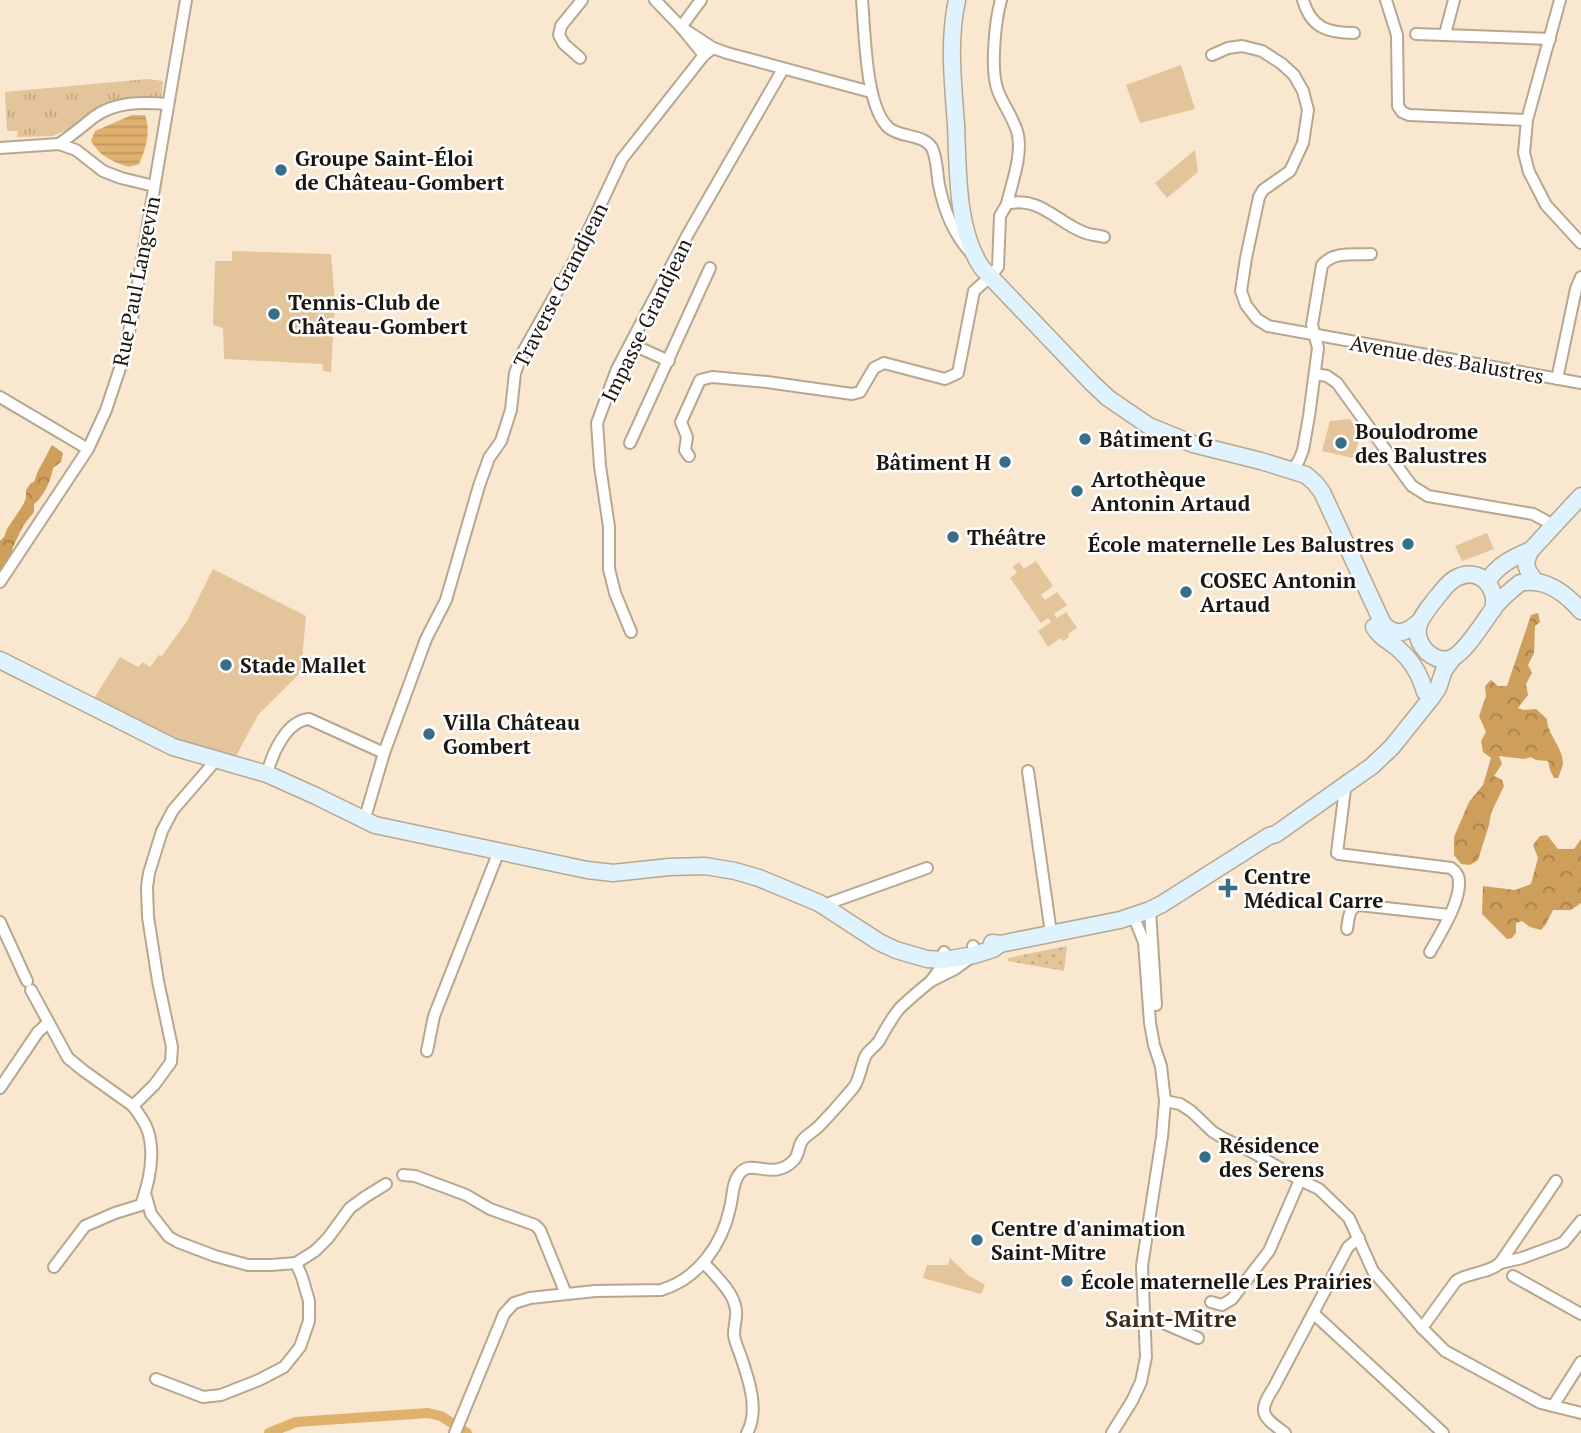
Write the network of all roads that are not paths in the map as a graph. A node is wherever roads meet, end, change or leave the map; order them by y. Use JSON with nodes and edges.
{"nodes":[{"id":1,"x":186,"y":0,"type":"edge"},
{"id":2,"x":582,"y":0,"type":"edge"},
{"id":3,"x":655,"y":0,"type":"edge"},
{"id":4,"x":701,"y":0,"type":"edge"},
{"id":5,"x":862,"y":0,"type":"edge"},
{"id":6,"x":957,"y":0,"type":"edge"},
{"id":7,"x":1000,"y":0,"type":"edge"},
{"id":8,"x":1303,"y":0,"type":"edge"},
{"id":9,"x":1386,"y":0,"type":"edge"},
{"id":10,"x":1454,"y":0,"type":"edge"},
{"id":11,"x":1560,"y":0,"type":"edge"},
{"id":12,"x":681,"y":27,"type":"junction"},
{"id":13,"x":1354,"y":33,"type":"dead end"},
{"id":14,"x":1416,"y":34,"type":"dead end"},
{"id":15,"x":1445,"y":34,"type":"junction"},
{"id":16,"x":1549,"y":39,"type":"junction"},
{"id":17,"x":708,"y":52,"type":"junction"},
{"id":18,"x":1212,"y":55,"type":"dead end"},
{"id":19,"x":580,"y":58,"type":"dead end"},
{"id":20,"x":783,"y":69,"type":"junction"},
{"id":21,"x":871,"y":92,"type":"junction"},
{"id":22,"x":169,"y":104,"type":"junction"},
{"id":23,"x":1527,"y":120,"type":"junction"},
{"id":24,"x":59,"y":144,"type":"junction"},
{"id":25,"x":0,"y":148,"type":"edge"},
{"id":26,"x":154,"y":186,"type":"junction"},
{"id":27,"x":1007,"y":204,"type":"junction"},
{"id":28,"x":1104,"y":237,"type":"dead end"},
{"id":29,"x":1581,"y":243,"type":"edge"},
{"id":30,"x":1371,"y":254,"type":"dead end"},
{"id":31,"x":976,"y":260,"type":"junction"},
{"id":32,"x":710,"y":268,"type":"dead end"},
{"id":33,"x":990,"y":277,"type":"junction"},
{"id":34,"x":1581,"y":277,"type":"edge"},
{"id":35,"x":1577,"y":306,"type":"edge"},
{"id":36,"x":1314,"y":335,"type":"junction"},
{"id":37,"x":631,"y":344,"type":"junction"},
{"id":38,"x":669,"y":361,"type":"junction"},
{"id":39,"x":1315,"y":374,"type":"junction"},
{"id":40,"x":1557,"y":379,"type":"junction"},
{"id":41,"x":1581,"y":383,"type":"edge"},
{"id":42,"x":0,"y":397,"type":"edge"},
{"id":43,"x":630,"y":443,"type":"dead end"},
{"id":44,"x":88,"y":449,"type":"junction"},
{"id":45,"x":689,"y":456,"type":"dead end"},
{"id":46,"x":1292,"y":472,"type":"junction"},
{"id":47,"x":1581,"y":496,"type":"edge"},
{"id":48,"x":1552,"y":527,"type":"junction"},
{"id":49,"x":1531,"y":550,"type":"junction"},
{"id":50,"x":1512,"y":558,"type":"junction"},
{"id":51,"x":1469,"y":574,"type":"junction"},
{"id":52,"x":1,"y":579,"type":"edge"},
{"id":53,"x":1527,"y":582,"type":"junction"},
{"id":54,"x":1490,"y":586,"type":"junction"},
{"id":55,"x":1493,"y":610,"type":"junction"},
{"id":56,"x":1581,"y":611,"type":"edge"},
{"id":57,"x":1419,"y":622,"type":"junction"},
{"id":58,"x":631,"y":632,"type":"dead end"},
{"id":59,"x":1390,"y":642,"type":"junction"},
{"id":60,"x":1426,"y":650,"type":"junction"},
{"id":61,"x":1453,"y":658,"type":"junction"},
{"id":62,"x":0,"y":660,"type":"edge"},
{"id":63,"x":1425,"y":692,"type":"junction"},
{"id":64,"x":384,"y":752,"type":"junction"},
{"id":65,"x":214,"y":759,"type":"junction"},
{"id":66,"x":1028,"y":771,"type":"dead end"},
{"id":67,"x":267,"y":774,"type":"junction"},
{"id":68,"x":1346,"y":780,"type":"junction"},
{"id":69,"x":364,"y":821,"type":"junction"},
{"id":70,"x":499,"y":851,"type":"junction"},
{"id":71,"x":927,"y":868,"type":"dead end"},
{"id":72,"x":824,"y":905,"type":"junction"},
{"id":73,"x":1150,"y":910,"type":"junction"},
{"id":74,"x":1133,"y":915,"type":"junction"},
{"id":75,"x":1449,"y":915,"type":"junction"},
{"id":76,"x":0,"y":922,"type":"edge"},
{"id":77,"x":1347,"y":929,"type":"dead end"},
{"id":78,"x":1051,"y":933,"type":"junction"},
{"id":79,"x":974,"y":950,"type":"junction"},
{"id":80,"x":1430,"y":952,"type":"dead end"},
{"id":81,"x":944,"y":956,"type":"junction"},
{"id":82,"x":931,"y":981,"type":"junction"},
{"id":83,"x":48,"y":1023,"type":"junction"},
{"id":84,"x":1157,"y":1044,"type":"junction"},
{"id":85,"x":427,"y":1051,"type":"dead end"},
{"id":86,"x":0,"y":1088,"type":"edge"},
{"id":87,"x":1168,"y":1102,"type":"junction"},
{"id":88,"x":133,"y":1106,"type":"junction"},
{"id":89,"x":403,"y":1175,"type":"dead end"},
{"id":90,"x":1300,"y":1180,"type":"junction"},
{"id":91,"x":1556,"y":1181,"type":"dead end"},
{"id":92,"x":386,"y":1184,"type":"dead end"},
{"id":93,"x":145,"y":1193,"type":"junction"},
{"id":94,"x":1581,"y":1221,"type":"edge"},
{"id":95,"x":1359,"y":1238,"type":"junction"},
{"id":96,"x":296,"y":1263,"type":"junction"},
{"id":97,"x":704,"y":1263,"type":"junction"},
{"id":98,"x":1500,"y":1263,"type":"junction"},
{"id":99,"x":54,"y":1267,"type":"dead end"},
{"id":100,"x":1513,"y":1276,"type":"dead end"},
{"id":101,"x":566,"y":1294,"type":"junction"},
{"id":102,"x":1211,"y":1303,"type":"dead end"},
{"id":103,"x":1313,"y":1313,"type":"junction"},
{"id":104,"x":1581,"y":1314,"type":"edge"},
{"id":105,"x":1145,"y":1318,"type":"junction"},
{"id":106,"x":1422,"y":1328,"type":"junction"},
{"id":107,"x":1198,"y":1338,"type":"dead end"},
{"id":108,"x":1581,"y":1362,"type":"edge"},
{"id":109,"x":156,"y":1379,"type":"dead end"},
{"id":110,"x":1553,"y":1406,"type":"junction"},
{"id":111,"x":1581,"y":1413,"type":"edge"},
{"id":112,"x":455,"y":1433,"type":"edge"},
{"id":113,"x":747,"y":1433,"type":"edge"},
{"id":114,"x":1112,"y":1433,"type":"edge"},
{"id":115,"x":1285,"y":1433,"type":"edge"},
{"id":116,"x":1443,"y":1433,"type":"edge"}],
"edges":[{"from":1,"to":22,"type":"street","name":"Rue Paul Langevin"},
{"from":2,"to":19,"type":"street"},
{"from":3,"to":12,"type":"street"},
{"from":4,"to":12,"type":"street"},
{"from":5,"to":21,"type":"street"},
{"from":6,"to":31,"type":"street"},
{"from":7,"to":27,"type":"street"},
{"from":8,"to":13,"type":"street"},
{"from":9,"to":23,"type":"street"},
{"from":10,"to":15,"type":"street"},
{"from":11,"to":16,"type":"street"},
{"from":12,"to":17,"type":"street"},
{"from":14,"to":15,"type":"street"},
{"from":15,"to":16,"type":"street"},
{"from":16,"to":23,"type":"street"},
{"from":17,"to":20,"type":"street"},
{"from":17,"to":64,"type":"street","name":"Traverse Grandjean"},
{"from":18,"to":36,"type":"street","name":"Avenue des Balustres"},
{"from":20,"to":21,"type":"street"},
{"from":20,"to":37,"type":"street","name":"Impasse Grandjean"},
{"from":21,"to":31,"type":"street"},
{"from":22,"to":24,"type":"street"},
{"from":22,"to":26,"type":"street","name":"Rue Paul Langevin"},
{"from":23,"to":29,"type":"street"},
{"from":24,"to":25,"type":"street"},
{"from":24,"to":26,"type":"street"},
{"from":26,"to":44,"type":"street","name":"Rue Paul Langevin"},
{"from":27,"to":28,"type":"street"},
{"from":27,"to":33,"type":"street"},
{"from":30,"to":36,"type":"street"},
{"from":31,"to":33,"type":"street"},
{"from":32,"to":38,"type":"street"},
{"from":33,"to":45,"type":"street"},
{"from":33,"to":46,"type":"street"},
{"from":34,"to":35,"type":"street"},
{"from":35,"to":40,"type":"street"},
{"from":36,"to":39,"type":"street"},
{"from":36,"to":40,"type":"street","name":"Avenue des Balustres"},
{"from":37,"to":38,"type":"street"},
{"from":37,"to":58,"type":"street","name":"Impasse Grandjean"},
{"from":38,"to":43,"type":"street"},
{"from":39,"to":46,"type":"street"},
{"from":39,"to":48,"type":"street"},
{"from":40,"to":41,"type":"street","name":"Avenue des Balustres"},
{"from":42,"to":44,"type":"street"},
{"from":44,"to":52,"type":"street","name":"Rue Paul Langevin"},
{"from":46,"to":57,"type":"street"},
{"from":46,"to":59,"type":"street"},
{"from":47,"to":48,"type":"street"},
{"from":48,"to":49,"type":"street"},
{"from":49,"to":50,"type":"street"},
{"from":49,"to":53,"type":"street"},
{"from":50,"to":51,"type":"street"},
{"from":50,"to":54,"type":"street"},
{"from":51,"to":54,"type":"street"},
{"from":51,"to":57,"type":"street"},
{"from":53,"to":54,"type":"street"},
{"from":53,"to":55,"type":"street"},
{"from":53,"to":56,"type":"street"},
{"from":54,"to":55,"type":"street"},
{"from":55,"to":61,"type":"street"},
{"from":57,"to":60,"type":"street"},
{"from":59,"to":60,"type":"street"},
{"from":59,"to":63,"type":"street"},
{"from":60,"to":61,"type":"street"},
{"from":60,"to":63,"type":"street"},
{"from":61,"to":68,"type":"street"},
{"from":62,"to":65,"type":"street"},
{"from":63,"to":68,"type":"street"},
{"from":64,"to":67,"type":"street"},
{"from":64,"to":69,"type":"street","name":"Traverse Grandjean"},
{"from":65,"to":67,"type":"street"},
{"from":65,"to":88,"type":"street"},
{"from":66,"to":78,"type":"street"},
{"from":67,"to":69,"type":"street"},
{"from":68,"to":73,"type":"street"},
{"from":68,"to":75,"type":"street"},
{"from":69,"to":70,"type":"street"},
{"from":70,"to":72,"type":"street"},
{"from":70,"to":85,"type":"street"},
{"from":71,"to":72,"type":"street"},
{"from":72,"to":81,"type":"street"},
{"from":73,"to":74,"type":"street"},
{"from":73,"to":84,"type":"street"},
{"from":74,"to":78,"type":"street"},
{"from":74,"to":84,"type":"street"},
{"from":75,"to":77,"type":"street"},
{"from":75,"to":80,"type":"street"},
{"from":76,"to":83,"type":"street"},
{"from":78,"to":79,"type":"street"},
{"from":79,"to":81,"type":"street"},
{"from":79,"to":82,"type":"street"},
{"from":81,"to":82,"type":"street"},
{"from":82,"to":97,"type":"street"},
{"from":83,"to":86,"type":"street"},
{"from":83,"to":88,"type":"street"},
{"from":84,"to":87,"type":"street"},
{"from":87,"to":90,"type":"street"},
{"from":87,"to":105,"type":"street"},
{"from":88,"to":93,"type":"street"},
{"from":89,"to":101,"type":"street"},
{"from":90,"to":95,"type":"street"},
{"from":90,"to":102,"type":"street"},
{"from":91,"to":98,"type":"street"},
{"from":92,"to":96,"type":"street"},
{"from":93,"to":96,"type":"street"},
{"from":93,"to":99,"type":"street"},
{"from":94,"to":98,"type":"street"},
{"from":95,"to":103,"type":"street"},
{"from":95,"to":106,"type":"street"},
{"from":96,"to":109,"type":"street"},
{"from":97,"to":101,"type":"street"},
{"from":97,"to":113,"type":"street"},
{"from":98,"to":106,"type":"street"},
{"from":100,"to":104,"type":"street"},
{"from":101,"to":112,"type":"street"},
{"from":103,"to":115,"type":"street"},
{"from":103,"to":116,"type":"street"},
{"from":105,"to":107,"type":"street"},
{"from":105,"to":114,"type":"street"},
{"from":106,"to":110,"type":"street"},
{"from":108,"to":110,"type":"street"},
{"from":110,"to":111,"type":"street"}]}
